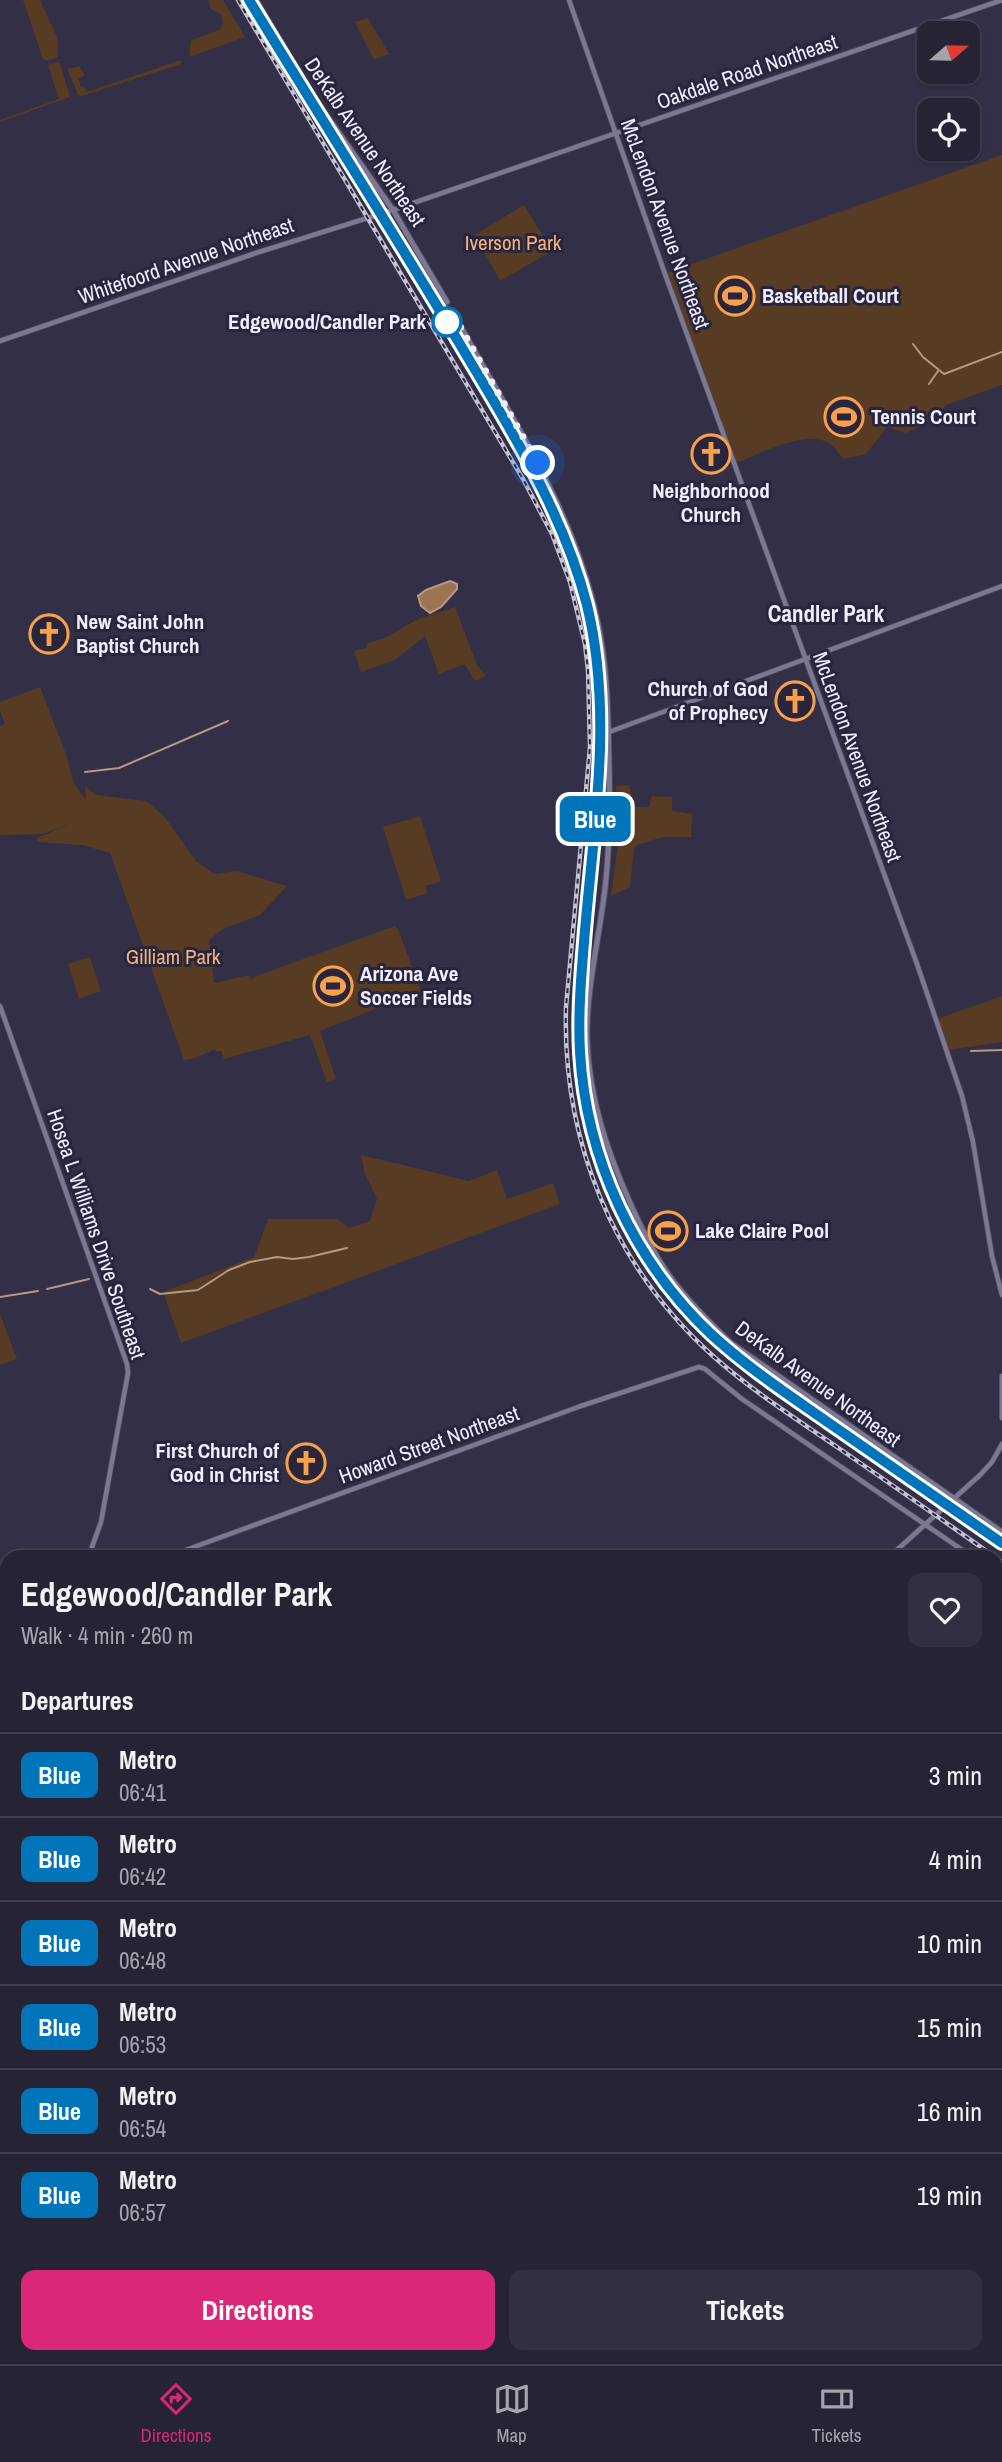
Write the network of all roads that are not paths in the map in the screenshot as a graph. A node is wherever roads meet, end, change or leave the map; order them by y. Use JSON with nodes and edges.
{"nodes":[{"id":1,"x":256,"y":0,"type":"edge"},
{"id":2,"x":569,"y":0,"type":"edge"},
{"id":3,"x":1002,"y":1,"type":"edge"},
{"id":4,"x":615,"y":134,"type":"junction"},
{"id":5,"x":393,"y":211,"type":"junction"},
{"id":6,"x":383,"y":214,"type":"joint"},
{"id":7,"x":447,"y":302,"type":"dead end"},
{"id":8,"x":453,"y":313,"type":"dead end"},
{"id":9,"x":0,"y":341,"type":"edge"},
{"id":10,"x":1002,"y":586,"type":"edge"},
{"id":11,"x":805,"y":659,"type":"junction"},
{"id":12,"x":609,"y":732,"type":"junction"},
{"id":13,"x":0,"y":1006,"type":"edge"},
{"id":14,"x":1002,"y":1295,"type":"edge"},
{"id":15,"x":1002,"y":1376,"type":"edge"},
{"id":16,"x":1002,"y":1418,"type":"edge"},
{"id":17,"x":1002,"y":1444,"type":"edge"},
{"id":18,"x":954,"y":1499,"type":"junction"},
{"id":19,"x":926,"y":1523,"type":"junction"},
{"id":20,"x":1002,"y":1532,"type":"edge"},
{"id":21,"x":91,"y":1550,"type":"edge"},
{"id":22,"x":186,"y":1550,"type":"edge"},
{"id":23,"x":897,"y":1550,"type":"edge"},
{"id":24,"x":963,"y":1550,"type":"edge"}],
"edges":[{"from":1,"to":5,"type":"main road","name":"DeKalb Avenue Northeast"},
{"from":2,"to":4,"type":"street","name":"McLendon Avenue Northeast"},
{"from":3,"to":4,"type":"street","name":"Oakdale Road Northeast"},
{"from":4,"to":5,"type":"street","name":"Oakdale Road Northeast"},
{"from":4,"to":11,"type":"street","name":"McLendon Avenue Northeast"},
{"from":5,"to":6,"type":"street","name":"Oakdale Road Northeast"},
{"from":5,"to":7,"type":"main road","name":"DeKalb Avenue Northeast"},
{"from":6,"to":9,"type":"street","name":"Whitefoord Avenue Northeast"},
{"from":8,"to":12,"type":"main road","name":"DeKalb Avenue Northeast"},
{"from":10,"to":11,"type":"street"},
{"from":11,"to":12,"type":"street"},
{"from":11,"to":14,"type":"street","name":"McLendon Avenue Northeast"},
{"from":12,"to":18,"type":"main road","name":"DeKalb Avenue Northeast"},
{"from":13,"to":21,"type":"street","name":"Hosea L Williams Drive Southeast"},
{"from":15,"to":16,"type":"street"},
{"from":17,"to":18,"type":"street"},
{"from":18,"to":19,"type":"street"},
{"from":18,"to":20,"type":"main road","name":"DeKalb Avenue Northeast"},
{"from":19,"to":22,"type":"street","name":"Howard Street Northeast"},
{"from":19,"to":23,"type":"street"},
{"from":19,"to":24,"type":"street"}]}
